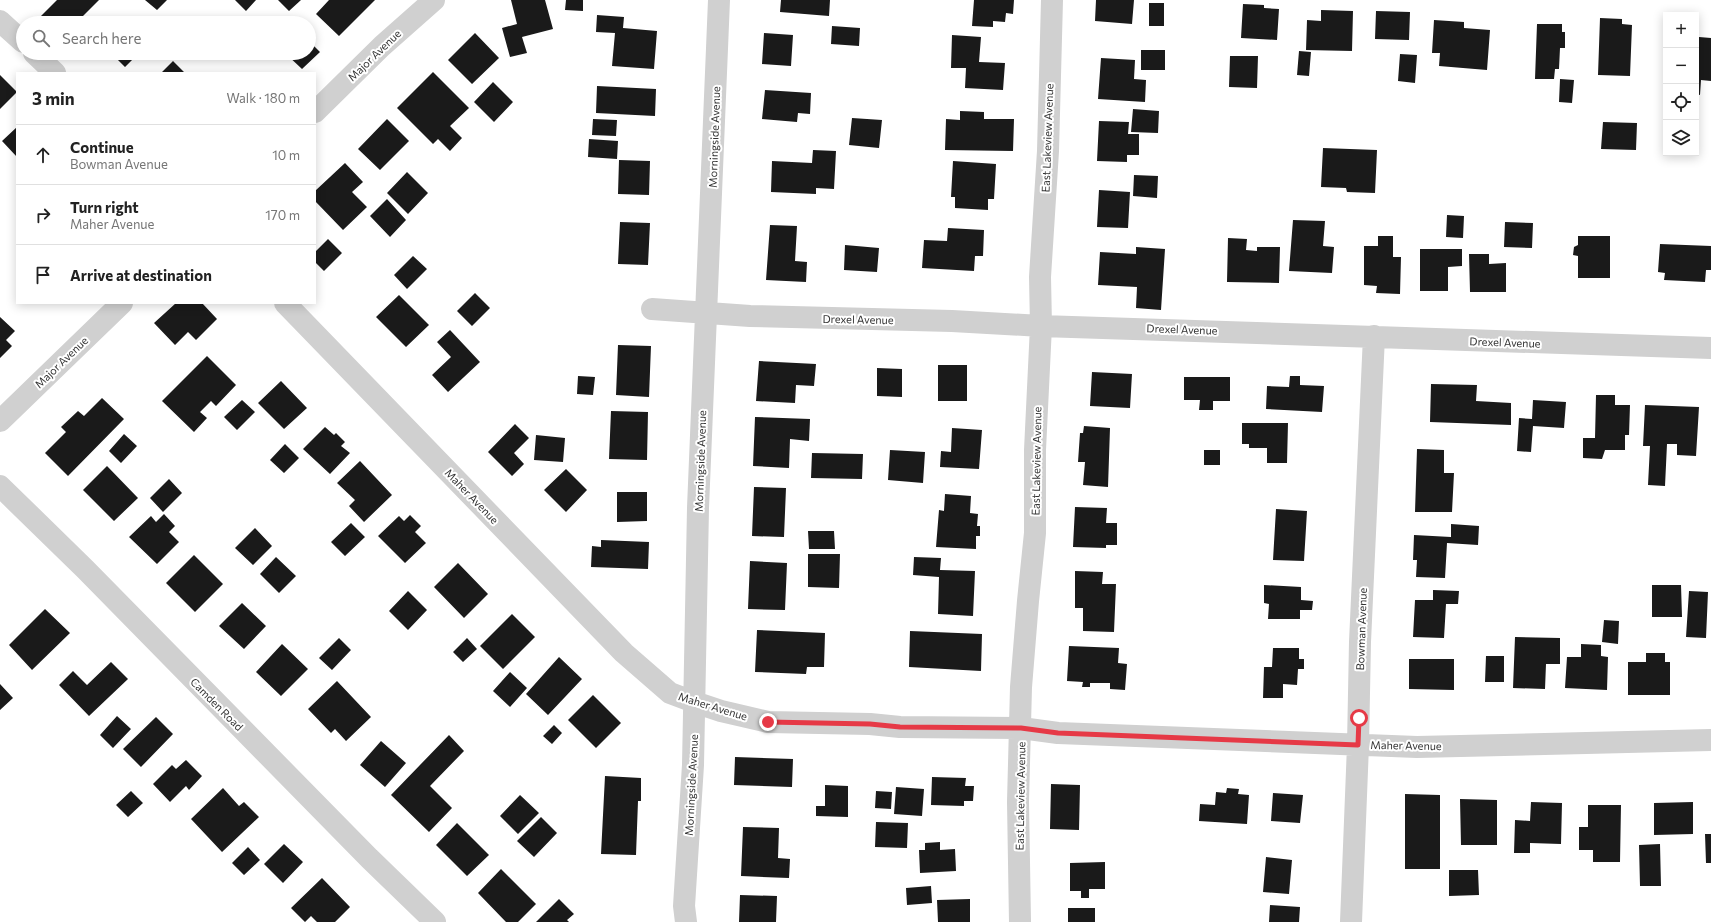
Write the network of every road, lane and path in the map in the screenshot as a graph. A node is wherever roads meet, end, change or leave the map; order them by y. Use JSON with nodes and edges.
{"nodes":[{"id":1,"x":434,"y":0,"type":"edge"},
{"id":2,"x":719,"y":0,"type":"edge"},
{"id":3,"x":1052,"y":0,"type":"edge"},
{"id":4,"x":0,"y":20,"type":"edge"},
{"id":5,"x":16,"y":35,"type":"edge"},
{"id":6,"x":41,"y":60,"type":"edge"},
{"id":7,"x":54,"y":72,"type":"edge"},
{"id":8,"x":316,"y":111,"type":"edge"},
{"id":9,"x":121,"y":304,"type":"edge"},
{"id":10,"x":286,"y":304,"type":"edge"},
{"id":11,"x":652,"y":309,"type":"dead end"},
{"id":12,"x":707,"y":312,"type":"junction"},
{"id":13,"x":1041,"y":326,"type":"junction"},
{"id":14,"x":1374,"y":336,"type":"junction"},
{"id":15,"x":1711,"y":348,"type":"edge"},
{"id":16,"x":0,"y":421,"type":"edge"},
{"id":17,"x":0,"y":486,"type":"edge"},
{"id":18,"x":694,"y":702,"type":"junction"},
{"id":19,"x":1021,"y":728,"type":"junction"},
{"id":20,"x":1711,"y":740,"type":"edge"},
{"id":21,"x":1358,"y":745,"type":"junction"},
{"id":22,"x":435,"y":922,"type":"edge"},
{"id":23,"x":686,"y":922,"type":"edge"},
{"id":24,"x":1020,"y":922,"type":"edge"},
{"id":25,"x":1351,"y":922,"type":"edge"}],
"edges":[{"from":1,"to":8,"type":"street","name":"Major Avenue"},
{"from":2,"to":12,"type":"street","name":"Morningside Avenue"},
{"from":3,"to":13,"type":"street","name":"East Lakeview Avenue"},
{"from":4,"to":5,"type":"street"},
{"from":6,"to":7,"type":"street"},
{"from":9,"to":16,"type":"street","name":"Major Avenue"},
{"from":10,"to":18,"type":"street","name":"Maher Avenue"},
{"from":11,"to":12,"type":"street","name":"Drexel Avenue"},
{"from":12,"to":13,"type":"street","name":"Drexel Avenue"},
{"from":12,"to":18,"type":"street","name":"Morningside Avenue"},
{"from":13,"to":14,"type":"street","name":"Drexel Avenue"},
{"from":13,"to":19,"type":"street","name":"East Lakeview Avenue"},
{"from":14,"to":15,"type":"street","name":"Drexel Avenue"},
{"from":14,"to":21,"type":"street","name":"Bowman Avenue"},
{"from":17,"to":22,"type":"street","name":"Camden Road"},
{"from":18,"to":19,"type":"street","name":"Maher Avenue"},
{"from":18,"to":23,"type":"street","name":"Morningside Avenue"},
{"from":19,"to":21,"type":"street","name":"Maher Avenue"},
{"from":19,"to":24,"type":"street","name":"East Lakeview Avenue"},
{"from":20,"to":21,"type":"street","name":"Maher Avenue"},
{"from":21,"to":25,"type":"street","name":"Bowman Avenue"}]}
